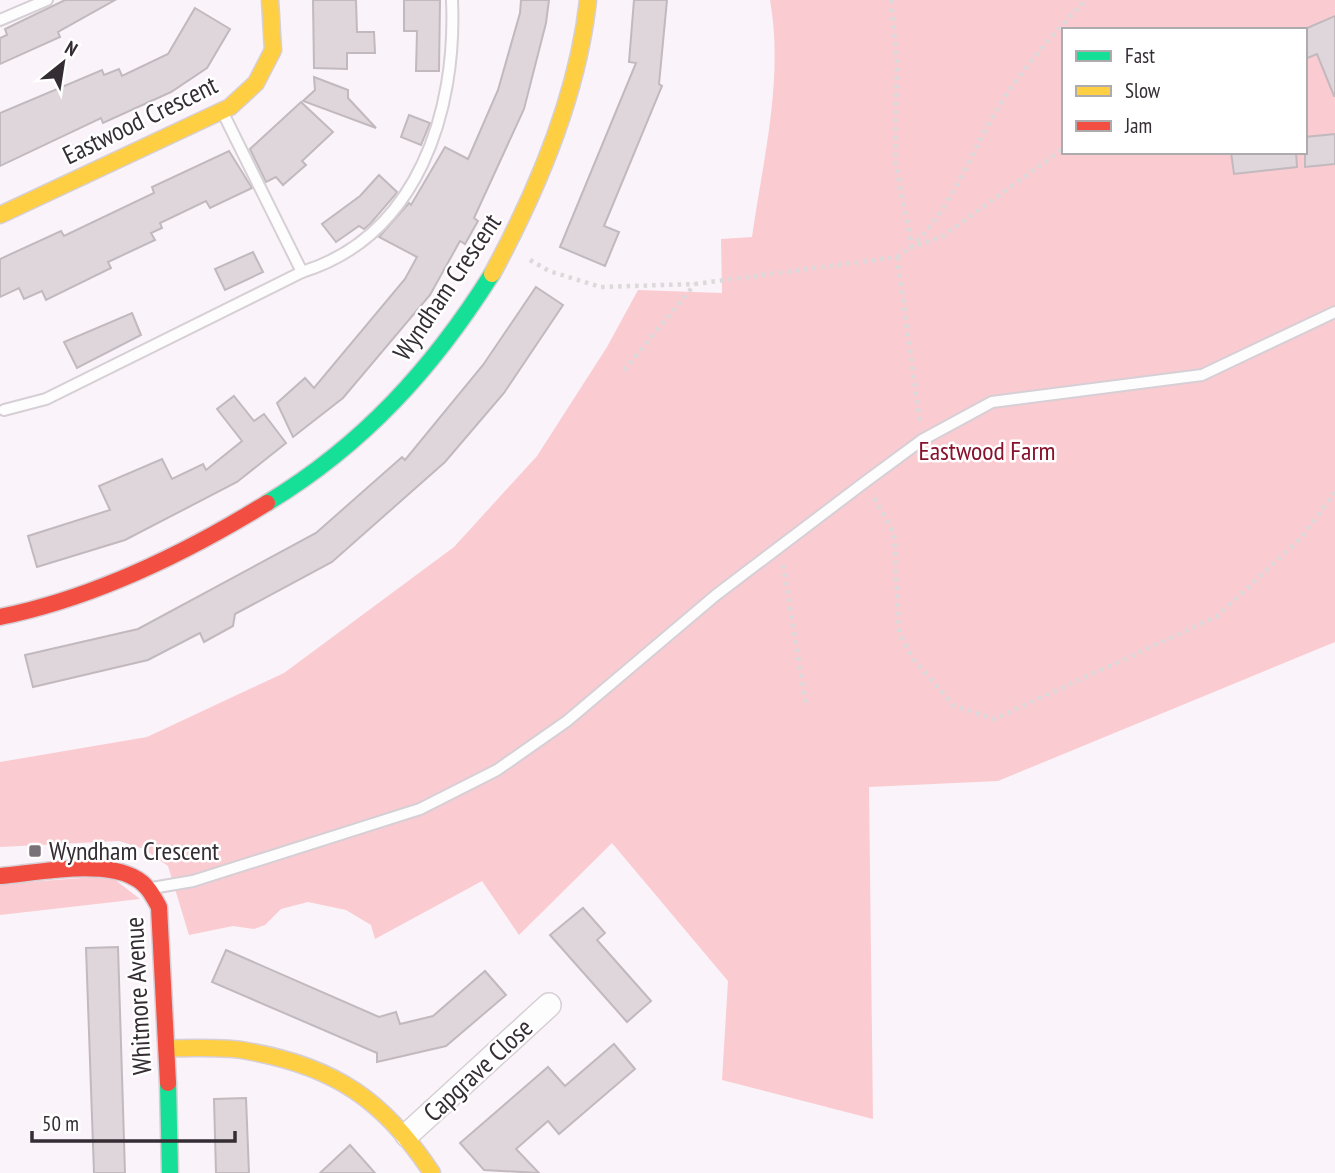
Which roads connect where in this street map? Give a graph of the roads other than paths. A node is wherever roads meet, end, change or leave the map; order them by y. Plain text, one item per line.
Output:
1 (47, 0) edge
2 (270, 0) edge
3 (452, 0) edge
4 (588, 0) edge
5 (0, 20) edge
6 (222, 111) junction
7 (0, 215) edge
8 (302, 272) junction
9 (1335, 312) edge
10 (4, 410) dead end
11 (0, 617) edge
12 (0, 876) edge
13 (149, 889) junction
14 (549, 1005) dead end
15 (167, 1048) junction
16 (407, 1135) junction
17 (170, 1173) edge
18 (432, 1173) edge

1 - 5 lane
2 - 6 street, Eastwood Crescent
3 - 8 lane
4 - 11 street, Wyndham Crescent
6 - 7 street, Eastwood Crescent
6 - 8 lane
8 - 10 lane
9 - 13 lane
12 - 13 street, Whitmore Avenue
13 - 15 street, Whitmore Avenue
14 - 16 street, Capgrave Close
15 - 16 street
15 - 17 street, Whitmore Avenue
16 - 18 street

